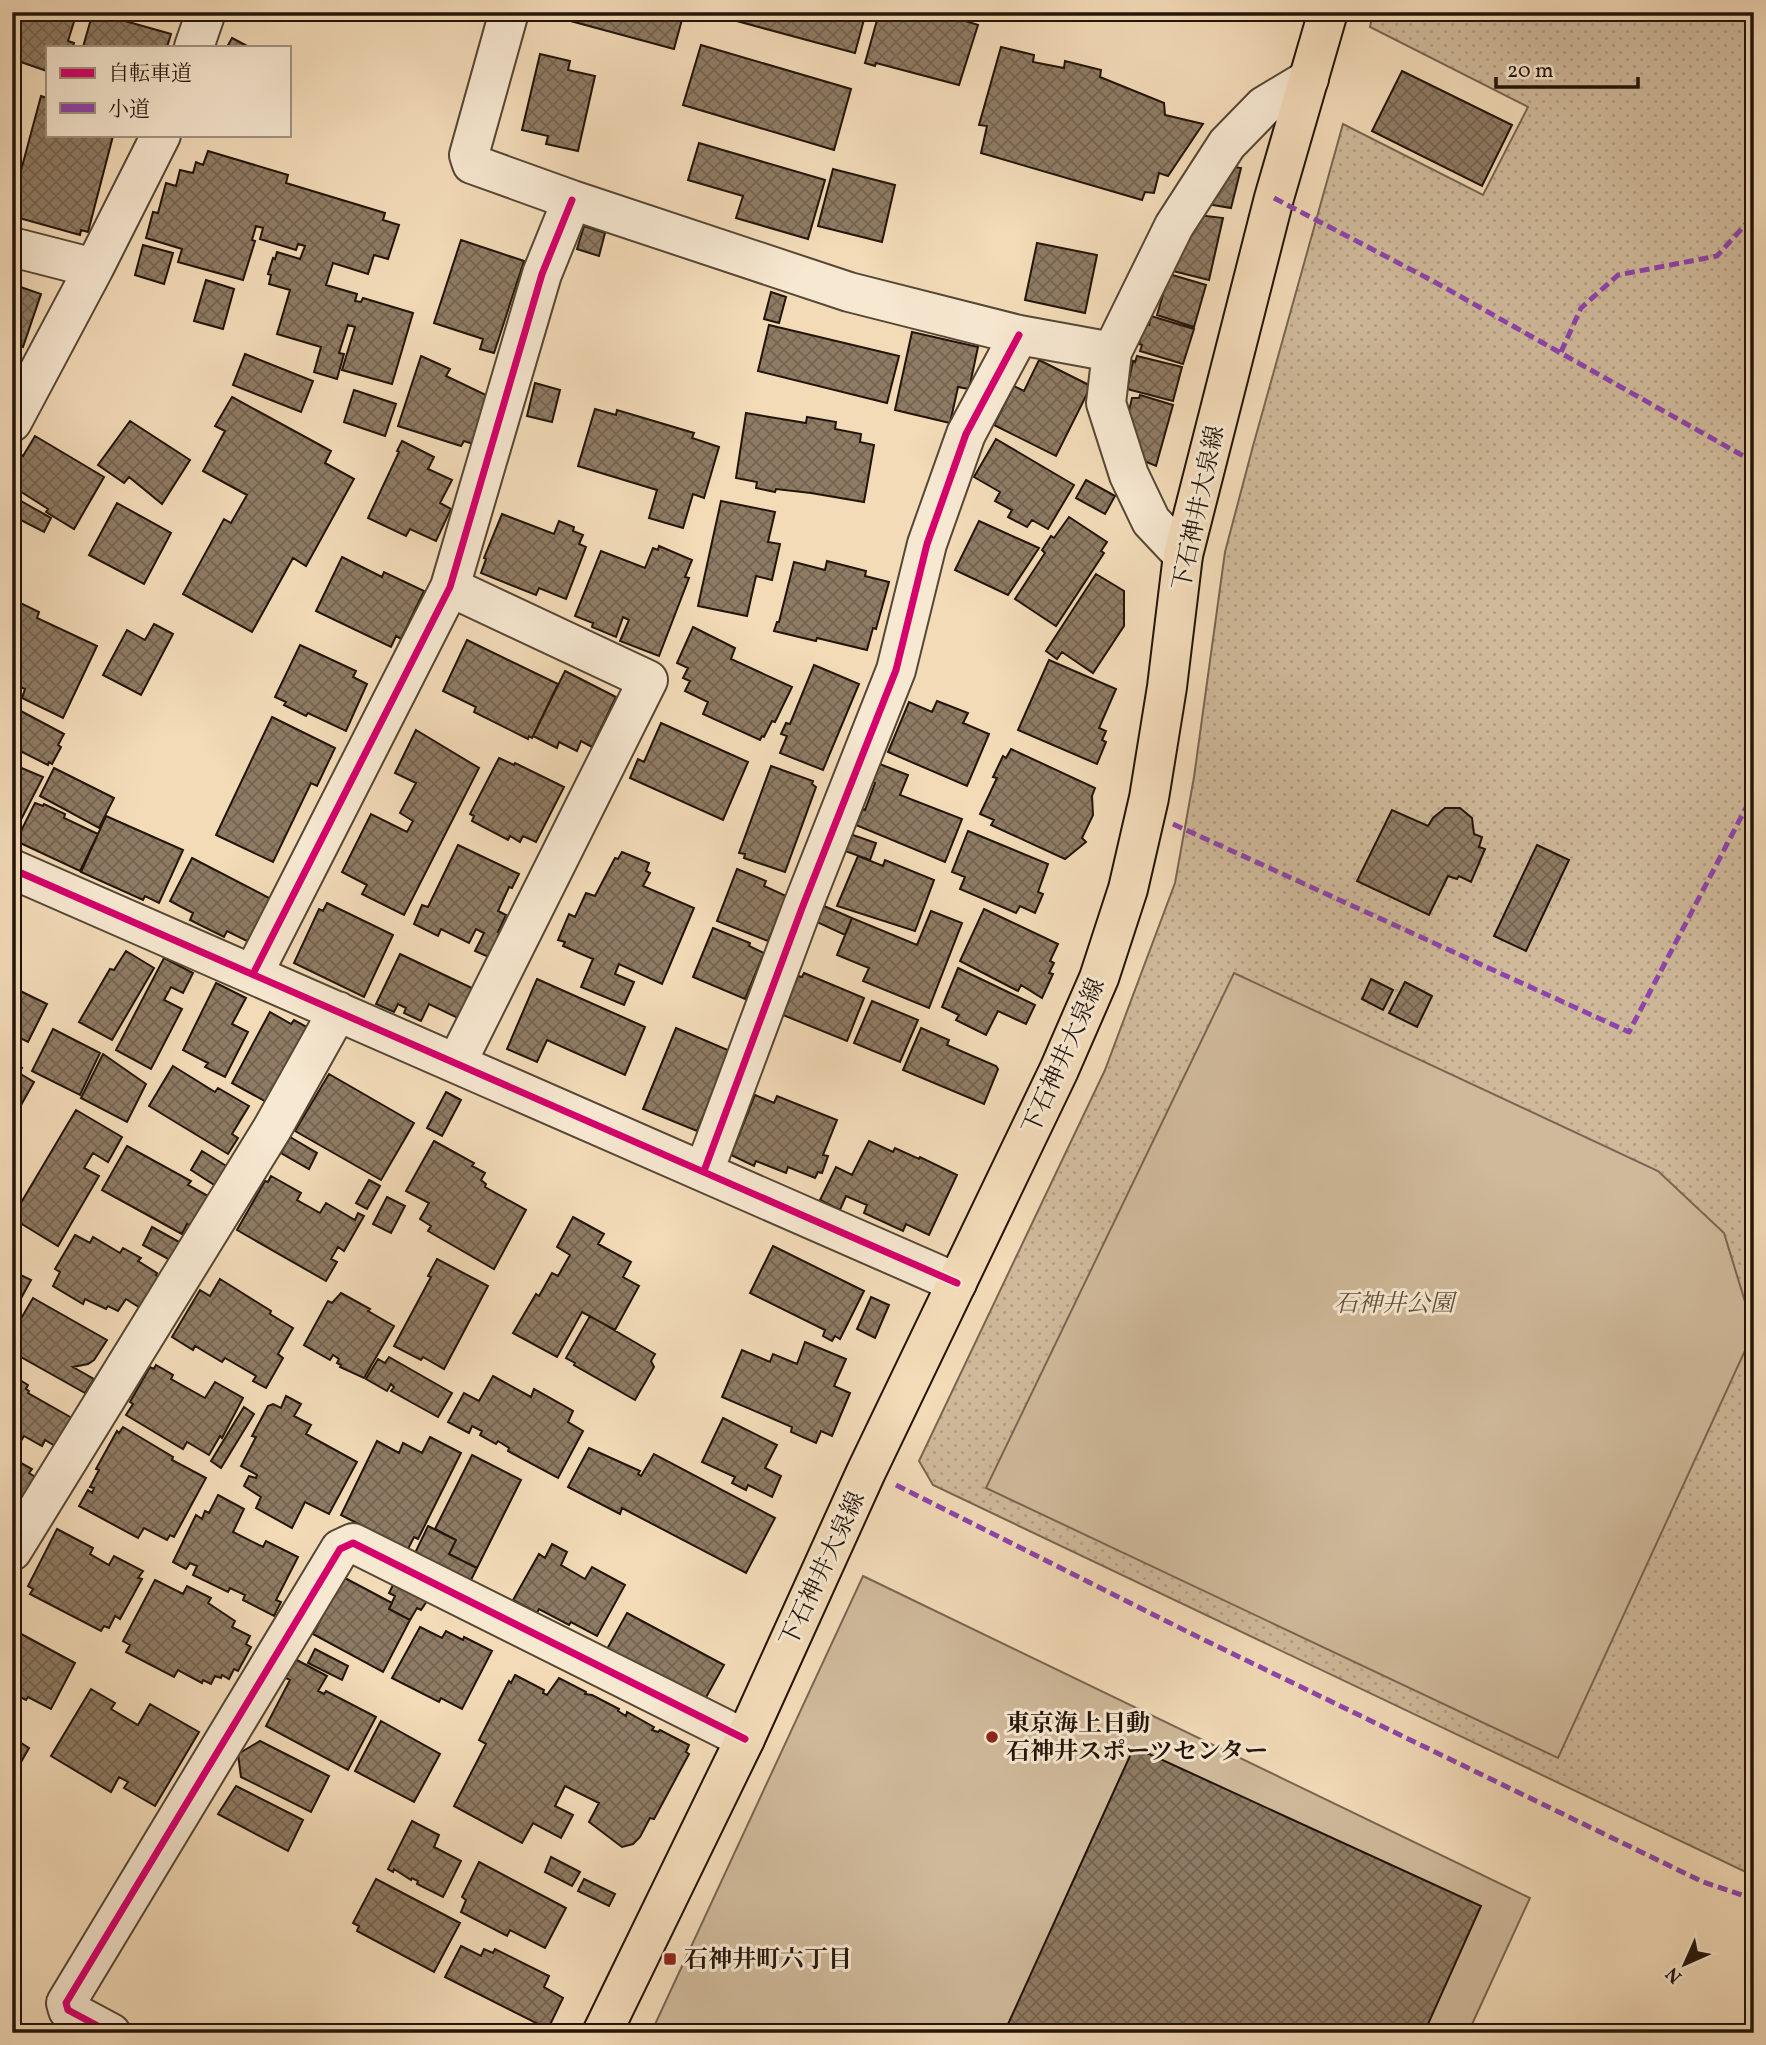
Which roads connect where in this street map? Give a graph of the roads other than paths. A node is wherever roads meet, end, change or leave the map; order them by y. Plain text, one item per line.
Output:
1 (206, 12) edge
2 (509, 12) edge
3 (1328, 12) edge
4 (194, 46) edge
5 (1309, 79) junction
6 (160, 136) edge
7 (572, 201) junction
8 (12, 247) edge
9 (94, 268) junction
10 (1019, 335) junction
11 (1112, 352) junction
12 (12, 422) edge
13 (1183, 555) junction
14 (450, 587) junction
15 (12, 869) edge
16 (253, 974) junction
17 (338, 1011) junction
18 (457, 1062) junction
19 (704, 1171) junction
20 (957, 1283) junction
21 (12, 1551) edge
22 (745, 1739) junction
23 (111, 2033) edge
24 (602, 2033) edge

1 - 4 street
2 - 7 street
3 - 5 main road, 下石神井大泉線
5 - 11 street
5 - 13 main road, 下石神井大泉線
6 - 9 street
7 - 10 street
7 - 14 street
8 - 9 street
9 - 12 street
10 - 11 street
10 - 19 street
11 - 13 street
13 - 20 main road, 下石神井大泉線
14 - 16 street
14 - 18 street
15 - 16 street
16 - 17 street
17 - 18 street
17 - 21 street
18 - 19 street
19 - 20 street
20 - 22 main road, 下石神井大泉線
22 - 23 street
22 - 24 main road, 下石神井大泉線

